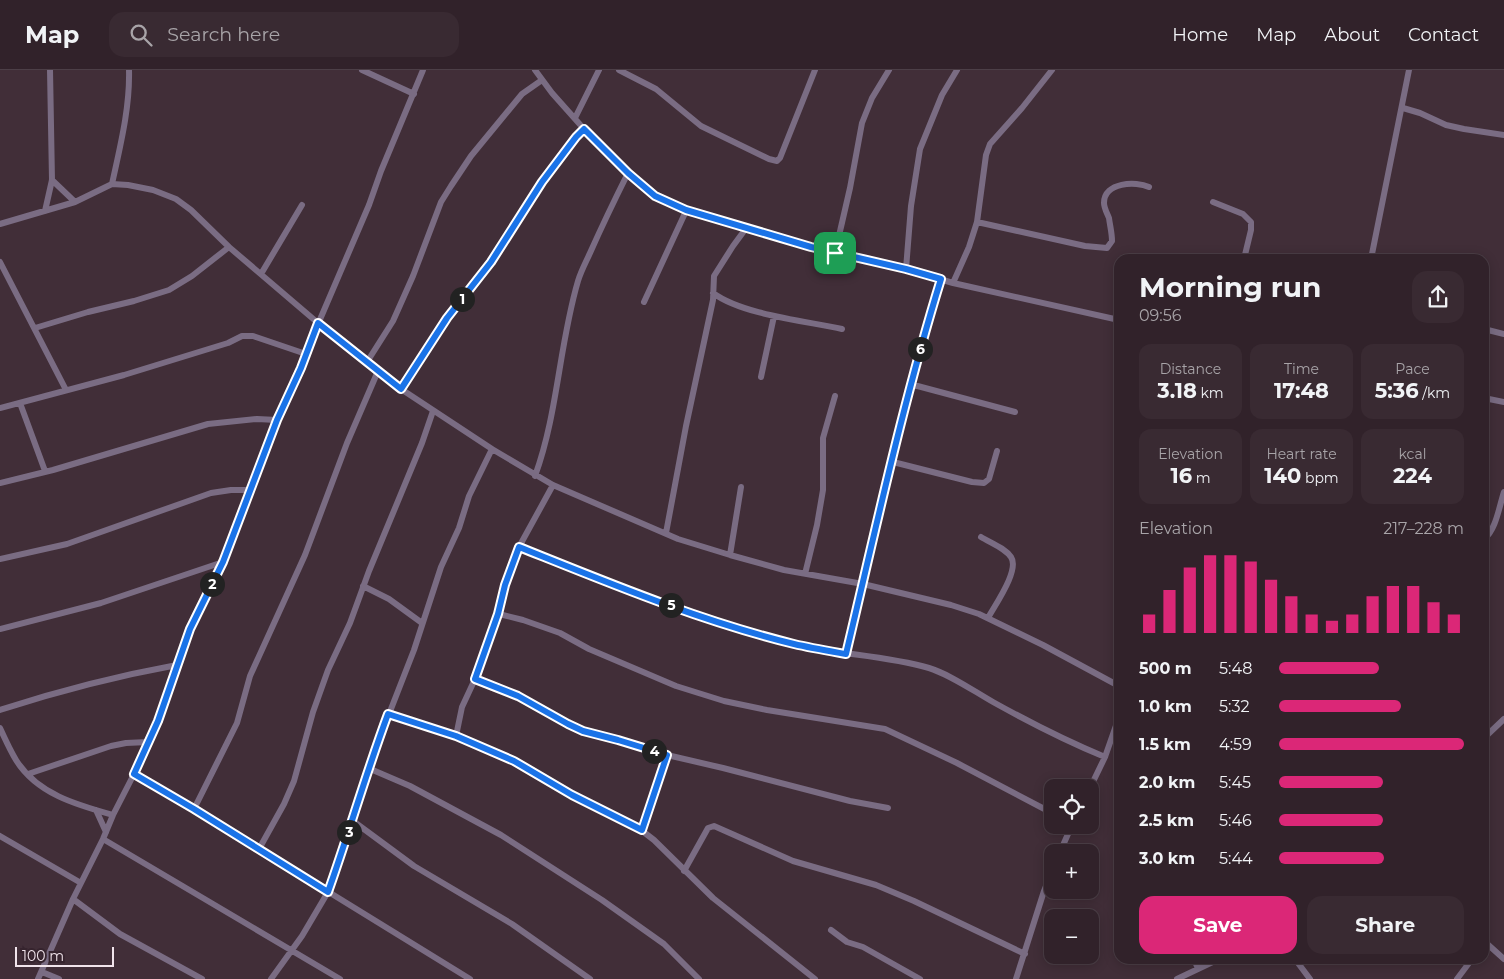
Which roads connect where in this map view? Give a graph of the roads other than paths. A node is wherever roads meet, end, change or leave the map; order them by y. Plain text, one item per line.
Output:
1 (50, 70) edge
2 (129, 70) edge
3 (362, 70) edge
4 (424, 70) edge
5 (535, 70) edge
6 (599, 70) edge
7 (619, 70) edge
8 (815, 70) edge
9 (889, 70) edge
10 (957, 70) edge
11 (1052, 70) edge
12 (1409, 70) edge
13 (542, 80) junction
14 (414, 94) junction
15 (1403, 108) junction
16 (574, 118) junction
17 (584, 129) junction
18 (1504, 135) edge
19 (628, 173) junction
20 (52, 180) junction
21 (112, 184) junction
22 (1150, 187) dead end
23 (75, 202) junction
24 (1213, 202) dead end
25 (302, 204) dead end
26 (45, 210) junction
27 (686, 210) junction
28 (977, 222) junction
29 (0, 224) edge
30 (747, 227) junction
31 (229, 246) junction
32 (835, 253) junction
33 (1245, 254) edge
34 (1373, 254) edge
35 (0, 262) edge
36 (906, 269) junction
37 (261, 274) junction
38 (941, 279) junction
39 (953, 283) junction
40 (713, 293) junction
41 (644, 302) dead end
42 (774, 316) junction
43 (1114, 319) edge
44 (318, 323) junction
45 (35, 328) junction
46 (842, 329) dead end
47 (1489, 330) edge
48 (1504, 334) edge
49 (306, 354) junction
50 (367, 362) junction
51 (378, 371) junction
52 (761, 377) dead end
53 (910, 384) junction
54 (401, 389) junction
55 (66, 390) junction
56 (835, 396) dead end
57 (1489, 399) edge
58 (1504, 402) edge
59 (20, 403) junction
60 (0, 408) edge
61 (433, 411) junction
62 (1015, 412) dead end
63 (277, 420) junction
64 (492, 449) junction
65 (997, 451) dead end
66 (892, 462) junction
67 (45, 472) junction
68 (535, 476) junction
69 (0, 483) edge
70 (553, 485) junction
71 (741, 488) dead end
72 (251, 490) junction
73 (1504, 492) edge
74 (666, 533) junction
75 (1489, 534) edge
76 (982, 537) dead end
77 (519, 547) junction
78 (730, 555) junction
79 (0, 559) edge
80 (223, 562) junction
81 (805, 574) junction
82 (863, 584) junction
83 (363, 586) junction
84 (498, 614) junction
85 (988, 618) junction
86 (422, 623) junction
87 (0, 629) edge
88 (846, 654) junction
89 (177, 665) junction
90 (475, 679) junction
91 (1114, 683) edge
92 (0, 710) edge
93 (388, 714) junction
94 (1504, 720) edge
95 (0, 728) edge
96 (1114, 731) edge
97 (1489, 734) edge
98 (456, 736) junction
99 (148, 742) junction
100 (667, 755) junction
101 (1105, 757) junction
102 (368, 768) junction
103 (28, 774) junction
104 (134, 774) junction
105 (1094, 779) edge
106 (888, 808) dead end
107 (194, 809) junction
108 (1044, 809) edge
109 (96, 810) junction
110 (113, 815) junction
111 (353, 821) junction
112 (642, 830) junction
113 (106, 832) junction
114 (0, 838) edge
115 (103, 840) junction
116 (259, 849) junction
117 (684, 871) junction
118 (81, 883) junction
119 (1044, 891) edge
120 (328, 892) junction
121 (73, 899) junction
122 (831, 930) dead end
123 (1489, 946) edge
124 (292, 950) junction
125 (1025, 954) junction
126 (1504, 959) edge
127 (1196, 964) edge
128 (1208, 964) edge
129 (1299, 964) edge
130 (1468, 964) edge
131 (1198, 969) junction
132 (42, 972) junction
133 (38, 979) edge
134 (59, 979) edge
135 (202, 979) edge
136 (271, 979) edge
137 (340, 979) edge
138 (470, 979) edge
139 (590, 979) edge
140 (699, 979) edge
141 (815, 979) edge
142 (920, 979) edge
143 (1016, 979) edge
144 (1177, 979) edge
145 (1310, 979) edge
146 (1458, 979) edge

1 - 20 street
2 - 21 street
3 - 14 street
4 - 14 street
5 - 13 street
6 - 16 street
7 - 8 street
9 - 32 street
10 - 36 street
11 - 28 street
12 - 15 street
13 - 16 street
13 - 50 street
14 - 44 street
15 - 18 street
15 - 34 street
16 - 17 street
17 - 19 street
17 - 54 street
19 - 27 street
19 - 68 street
20 - 23 street
20 - 26 street
21 - 23 street
21 - 31 street
22 - 28 street
23 - 26 street
24 - 33 street
25 - 37 street
26 - 29 street
27 - 30 street
27 - 41 street
28 - 39 street
30 - 32 street
30 - 40 street
31 - 37 street
31 - 45 street
32 - 36 street
35 - 45 street
36 - 38 street
37 - 44 street
38 - 39 street
38 - 53 street
39 - 43 street
40 - 42 street
40 - 74 street
42 - 46 street
42 - 52 street
44 - 49 street
44 - 50 street
45 - 55 street
47 - 48 street
49 - 55 street
49 - 63 street
50 - 51 street
51 - 54 street
51 - 107 street
53 - 62 street
53 - 66 street
54 - 61 street
55 - 59 street
56 - 81 street
57 - 58 street
59 - 60 street
59 - 67 street
61 - 64 street
61 - 83 street
63 - 67 street
63 - 72 street
64 - 68 street
64 - 86 street
65 - 66 street
66 - 82 street
67 - 69 street
68 - 70 street
70 - 74 street
70 - 77 street
71 - 78 street
72 - 79 street
72 - 80 street
73 - 75 street
74 - 78 street
76 - 85 street
77 - 84 street
77 - 88 street
78 - 81 street
80 - 87 street
80 - 89 street
81 - 82 street
82 - 85 street
82 - 88 street
83 - 86 street
83 - 116 street
84 - 90 street
84 - 108 street
85 - 91 street
86 - 93 street
88 - 101 street
89 - 92 street
89 - 99 street
90 - 98 street
90 - 100 street
93 - 98 street
93 - 102 street
94 - 97 street
95 - 103 street
96 - 101 street
98 - 112 street
99 - 103 street
99 - 104 street
100 - 106 street
100 - 112 street
101 - 105 street
102 - 111 street
102 - 140 street
103 - 109 street
104 - 107 street
104 - 110 street
107 - 116 street
109 - 110 street
109 - 113 street
110 - 113 street
111 - 120 street
111 - 139 street
112 - 117 street
113 - 115 street
114 - 118 street
115 - 118 street
115 - 124 street
116 - 120 street
117 - 125 street
117 - 141 street
118 - 121 street
119 - 125 street
120 - 124 street
120 - 138 street
121 - 132 street
121 - 135 street
122 - 142 street
123 - 126 street
124 - 136 street
124 - 137 street
125 - 143 street
127 - 131 street
128 - 131 street
129 - 145 street
130 - 146 street
131 - 144 street
132 - 133 street
132 - 134 street

